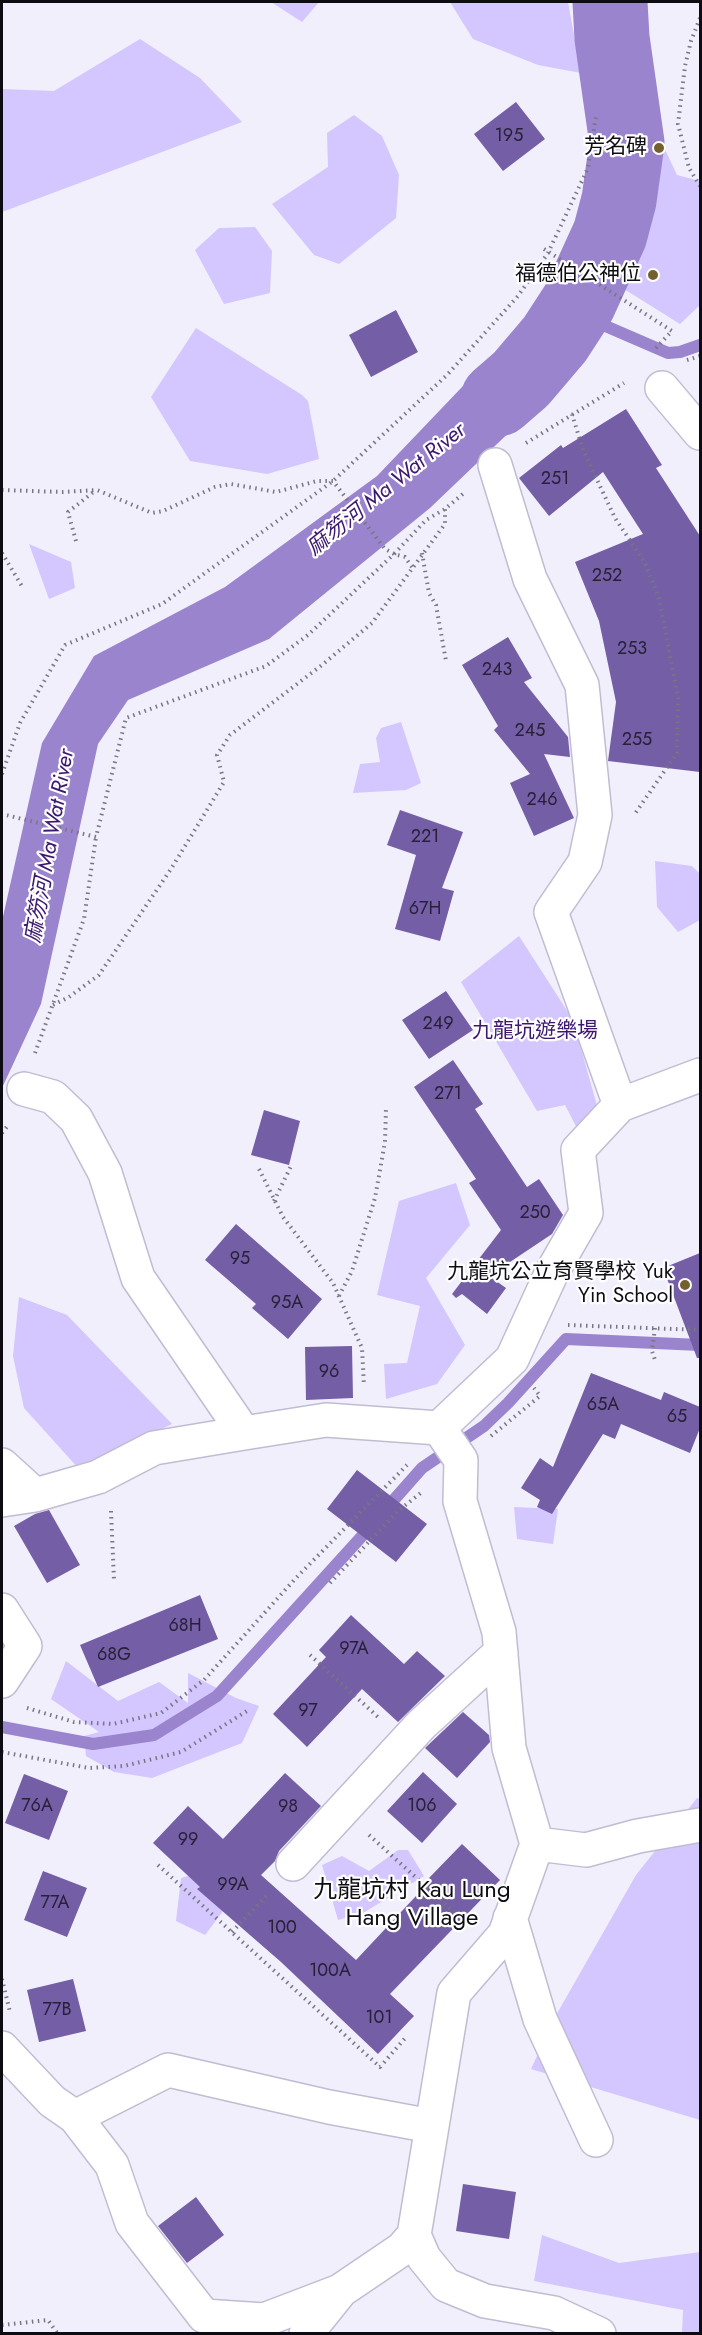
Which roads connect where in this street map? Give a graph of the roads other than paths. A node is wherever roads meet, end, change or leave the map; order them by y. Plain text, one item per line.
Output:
1 (662, 388) dead end
2 (700, 433) edge
3 (495, 465) dead end
4 (700, 1075) edge
5 (24, 1089) road end
6 (620, 1105) junction
7 (439, 1428) junction
8 (244, 1433) junction
9 (2, 1465) edge
10 (34, 1495) junction
11 (2, 1500) edge
12 (2, 1610) edge
13 (501, 1652) junction
14 (2, 1681) edge
15 (700, 1825) edge
16 (537, 1844) junction
17 (293, 1864) road end
18 (510, 1918) junction
19 (2, 2048) edge
20 (75, 2117) junction
21 (431, 2126) junction
22 (596, 2140) dead end
23 (414, 2235) junction
24 (340, 2291) junction
25 (306, 2334) edge
26 (599, 2334) edge

1 - 2 street
3 - 6 street
4 - 6 street
5 - 8 street
6 - 7 street
7 - 8 street
7 - 13 street
8 - 10 street
9 - 10 street
10 - 11 street
12 - 14 street
13 - 16 street
13 - 17 street
15 - 16 street
16 - 18 street
18 - 21 street
18 - 22 street
19 - 20 street
20 - 21 street
20 - 24 street
21 - 23 street
23 - 24 street
23 - 26 street
24 - 25 street

